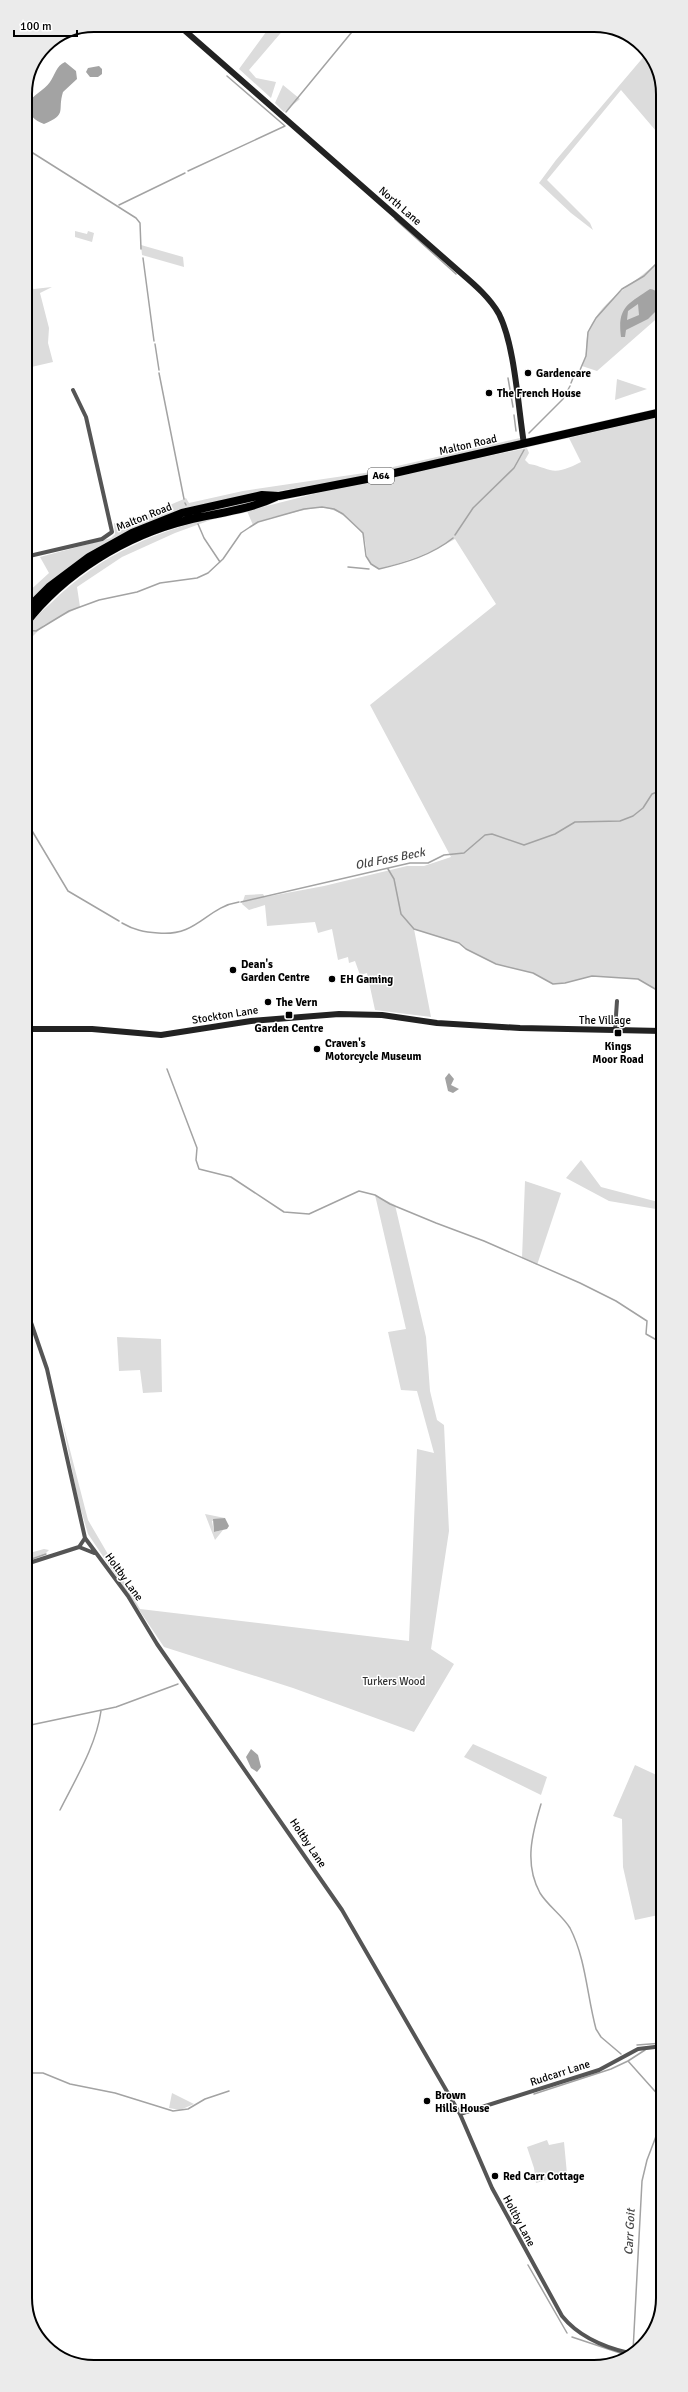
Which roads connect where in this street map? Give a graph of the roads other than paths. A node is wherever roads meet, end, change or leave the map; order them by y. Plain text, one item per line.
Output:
1 (186, 32) edge
2 (73, 390) dead end
3 (656, 413) edge
4 (524, 444) junction
5 (113, 546) junction
6 (32, 555) edge
7 (32, 604) edge
8 (32, 617) edge
9 (617, 1001) dead end
10 (32, 1029) edge
11 (548, 1029) joint
12 (615, 1030) junction
13 (656, 1031) edge
14 (32, 1325) edge
15 (85, 1538) junction
16 (79, 1547) junction
17 (95, 1553) junction
18 (32, 1562) edge
19 (656, 2047) edge
20 (460, 2114) junction
21 (625, 2352) edge

1 - 4 street, North Lane
2 - 6 street, Malton Road
3 - 4 highway, Malton Road / A64
4 - 5 highway, Malton Road / A64
5 - 7 highway, A64
5 - 8 highway, A64
9 - 12 street
10 - 11 street, Stockton Lane
11 - 12 street, The Village
12 - 13 street, The Village
14 - 15 street, Holtby Lane
15 - 16 street
15 - 17 street, Holtby Lane
16 - 17 street
16 - 18 street
17 - 20 street, Holtby Lane
19 - 20 street, Rudcarr Lane
20 - 21 street, Holtby Lane

